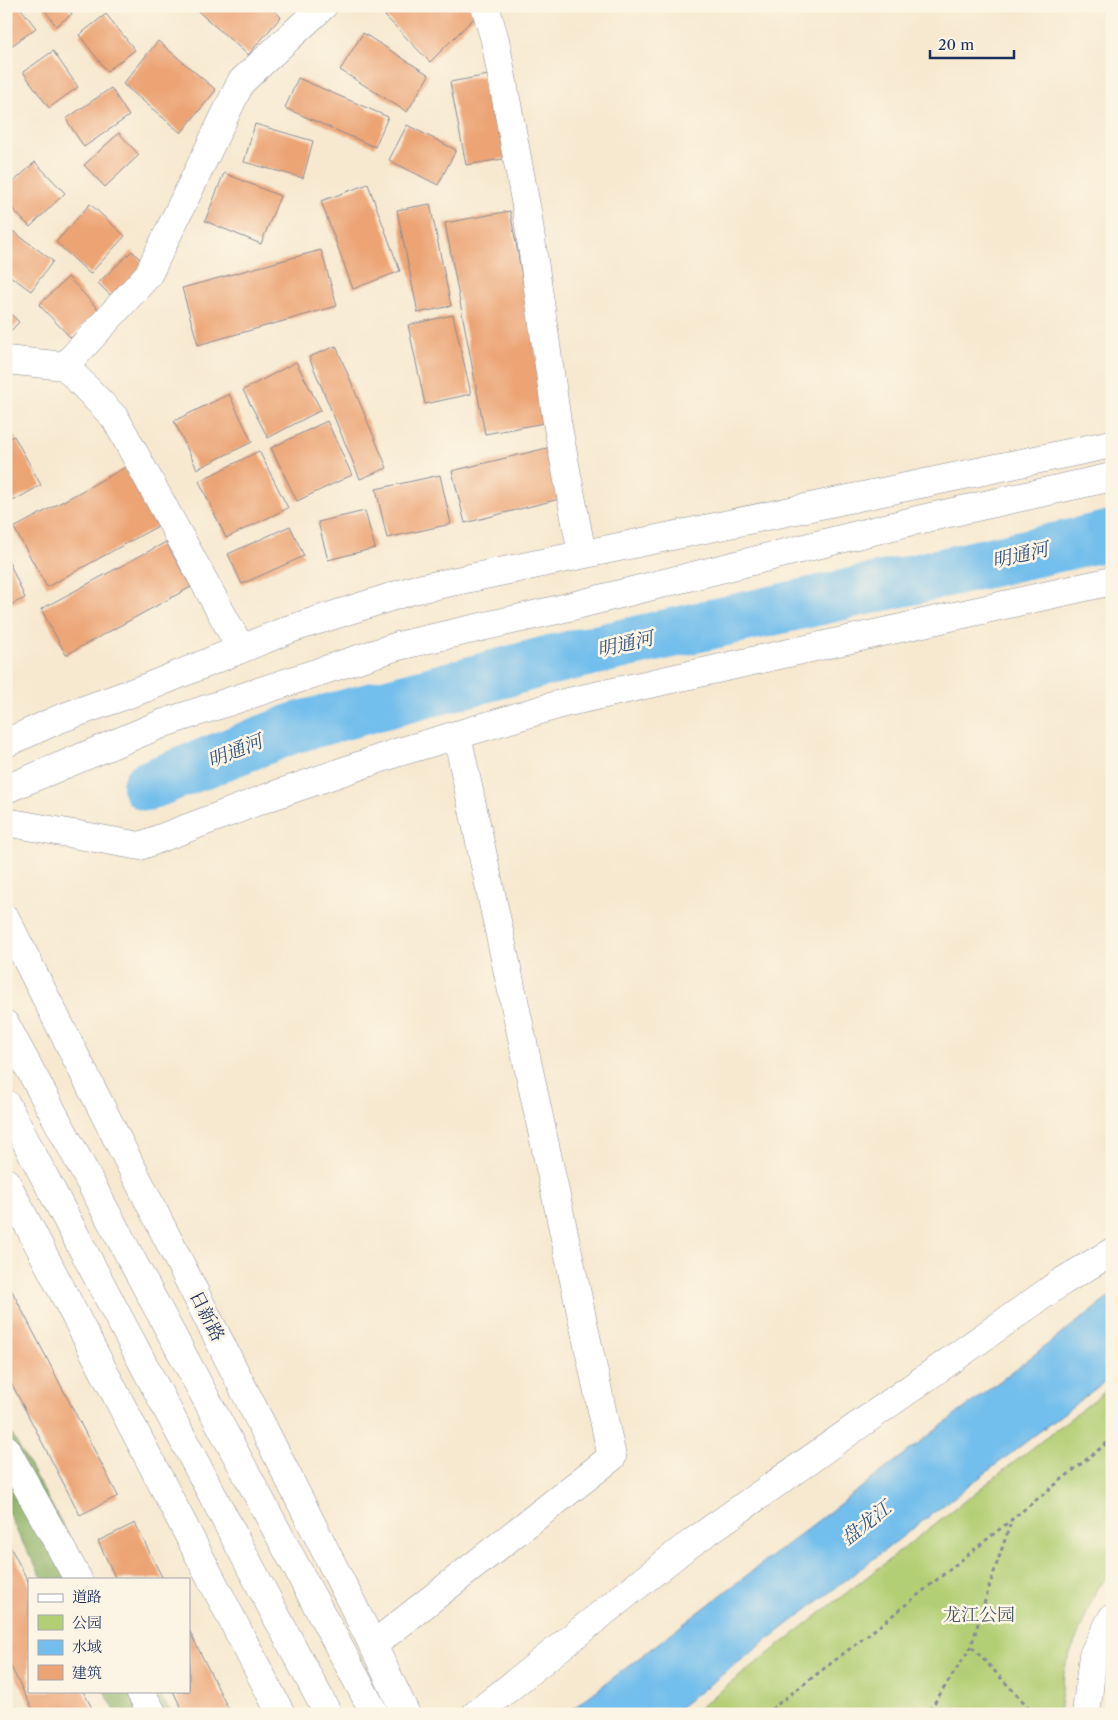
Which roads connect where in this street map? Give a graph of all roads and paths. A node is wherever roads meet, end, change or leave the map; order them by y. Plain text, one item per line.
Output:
1 (323, 6) edge
2 (485, 6) edge
3 (6, 360) edge
4 (65, 366) junction
5 (1112, 444) edge
6 (1112, 477) edge
7 (582, 554) junction
8 (1112, 581) edge
9 (241, 649) junction
10 (457, 735) junction
11 (6, 743) edge
12 (6, 789) edge
13 (6, 822) edge
14 (6, 919) edge
15 (6, 1025) edge
16 (6, 1104) edge
17 (6, 1182) edge
18 (1112, 1252) edge
19 (1112, 1439) edge
20 (6, 1449) edge
21 (13, 1476) edge
22 (1012, 1519) junction
23 (77, 1578) edge
24 (1112, 1618) edge
25 (373, 1645) junction
26 (971, 1647) junction
27 (141, 1692) edge
28 (1030, 1709) junction
29 (153, 1714) edge
30 (281, 1714) edge
31 (328, 1714) edge
32 (375, 1714) edge
33 (406, 1714) edge
34 (476, 1714) edge
35 (765, 1714) edge
36 (923, 1714) edge
37 (1028, 1714) edge
38 (1049, 1714) edge
39 (1086, 1714) edge

1 - 4 main road
2 - 7 main road
3 - 4 main road
4 - 9 main road
5 - 7 main road
6 - 12 main road
7 - 9 main road
8 - 10 main road
9 - 11 main road
10 - 13 main road
10 - 25 main road
14 - 25 main road, 日新路
15 - 32 main road
16 - 31 main road
17 - 30 main road
18 - 34 main road
19 - 22 path
20 - 21 main road
21 - 23 main road
22 - 26 path
22 - 35 path
24 - 39 main road
25 - 33 main road, 日新路
26 - 28 path
26 - 36 path
27 - 29 main road
28 - 37 path
28 - 38 path

